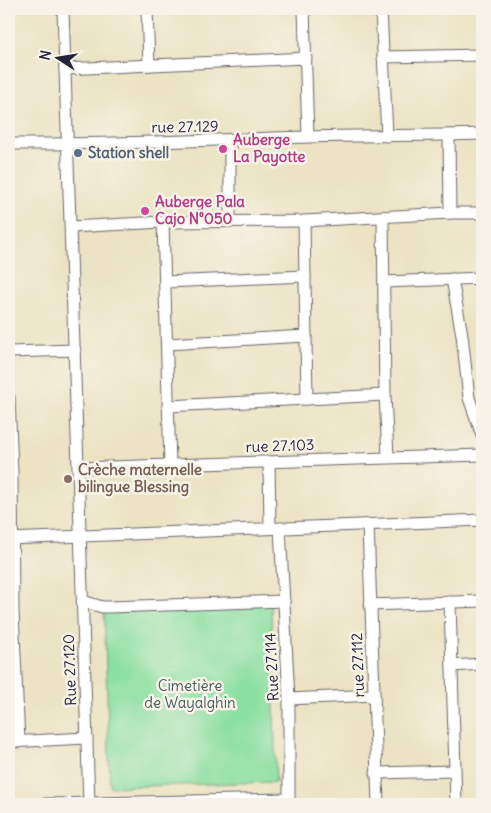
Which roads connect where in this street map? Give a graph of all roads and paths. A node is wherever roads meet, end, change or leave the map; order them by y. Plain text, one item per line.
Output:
1 (63, 9) edge
2 (147, 9) edge
3 (304, 9) edge
4 (381, 9) edge
5 (482, 55) edge
6 (383, 57) junction
7 (306, 58) junction
8 (149, 65) junction
9 (65, 69) junction
10 (482, 134) edge
11 (448, 135) junction
12 (387, 136) junction
13 (308, 137) junction
14 (230, 141) junction
15 (9, 144) edge
16 (68, 145) junction
17 (450, 213) junction
18 (482, 213) edge
19 (383, 217) junction
20 (230, 221) junction
21 (304, 221) junction
22 (163, 222) junction
23 (70, 227) junction
24 (305, 276) junction
25 (482, 278) edge
26 (452, 279) junction
27 (166, 282) junction
28 (384, 282) junction
29 (306, 336) junction
30 (166, 344) junction
31 (75, 350) junction
32 (9, 352) edge
33 (385, 395) junction
34 (9, 398) edge
35 (307, 399) junction
36 (168, 406) junction
37 (9, 414) edge
38 (482, 434) edge
39 (482, 455) edge
40 (388, 457) junction
41 (269, 462) junction
42 (170, 466) junction
43 (79, 468) junction
44 (10, 471) edge
45 (482, 520) edge
46 (368, 525) junction
47 (275, 528) junction
48 (81, 535) junction
49 (10, 539) edge
50 (83, 601) junction
51 (284, 601) junction
52 (482, 601) edge
53 (450, 602) junction
54 (370, 605) junction
55 (11, 611) edge
56 (482, 664) edge
57 (452, 666) junction
58 (12, 676) edge
59 (374, 695) junction
60 (289, 699) junction
61 (87, 738) junction
62 (14, 742) edge
63 (455, 771) junction
64 (376, 773) junction
65 (227, 802) edge
66 (289, 802) edge
67 (89, 803) edge
68 (164, 803) edge
69 (46, 804) edge
70 (378, 804) edge
71 (456, 804) edge

1 - 9 street, Rue 27.120
2 - 8 street
3 - 7 street
4 - 6 street
5 - 6 street
6 - 12 street
7 - 8 street
7 - 13 street
8 - 9 street
9 - 16 street, Rue 27.120
10 - 11 street, rue 27.129
11 - 12 street, rue 27.129
11 - 17 street
12 - 13 street, rue 27.129
13 - 14 street, rue 27.129
14 - 16 street, rue 27.129
14 - 20 street
15 - 16 street, rue 27.129
16 - 23 street, Rue 27.120
17 - 18 street
17 - 19 street
19 - 21 street
19 - 28 street
20 - 21 street
20 - 22 street
21 - 24 street
22 - 23 street
22 - 27 street
23 - 31 street, Rue 27.120
24 - 27 street
24 - 29 street
25 - 26 street
26 - 28 street
26 - 38 street
27 - 30 street
28 - 33 street
29 - 30 street
29 - 35 street
30 - 36 street
31 - 32 street
31 - 43 street, Rue 27.120
33 - 35 street
33 - 40 street
34 - 37 street
35 - 36 street
36 - 42 street
37 - 44 street
39 - 40 street, rue 27.103
40 - 41 street, rue 27.103
41 - 42 street, rue 27.103
41 - 47 street, Rue 27.114
42 - 43 street, rue 27.103
43 - 48 street, Rue 27.120
44 - 49 street
45 - 46 street
46 - 47 street
46 - 54 street, rue 27.112
47 - 48 street
47 - 51 street, Rue 27.114
48 - 49 street
48 - 50 street, Rue 27.120
49 - 55 street
50 - 51 street
50 - 61 street, Rue 27.120
51 - 60 street, Rue 27.114
52 - 53 street
53 - 54 street
53 - 57 street
54 - 59 street, rue 27.112
55 - 58 street
56 - 57 street
57 - 63 street
58 - 62 street
59 - 60 street
59 - 64 street, rue 27.112
60 - 66 street, Rue 27.114
61 - 62 street
61 - 67 street, Rue 27.120
63 - 64 street
63 - 71 street
64 - 70 street, rue 27.112
65 - 66 street
65 - 68 street
67 - 68 street
67 - 69 street

